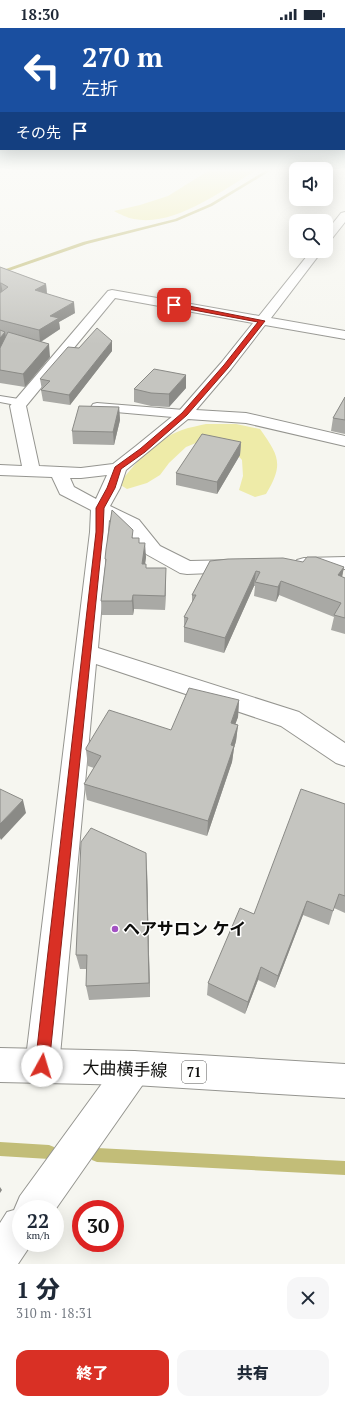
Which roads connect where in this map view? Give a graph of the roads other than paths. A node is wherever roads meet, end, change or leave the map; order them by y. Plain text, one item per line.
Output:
1 (312, 258) edge
2 (262, 321) junction
3 (345, 335) edge
4 (48, 350) edge
5 (62, 354) junction
6 (0, 399) edge
7 (21, 402) junction
8 (95, 407) edge
9 (184, 414) junction
10 (345, 441) edge
11 (118, 468) junction
12 (0, 470) edge
13 (32, 471) junction
14 (59, 472) junction
15 (100, 508) junction
16 (345, 563) edge
17 (290, 565) edge
18 (250, 566) edge
19 (87, 653) junction
20 (345, 756) edge
21 (0, 1065) edge
22 (42, 1066) junction
23 (134, 1068) junction
24 (345, 1081) edge
25 (40, 1200) edge
26 (12, 1239) edge
27 (0, 1256) edge

1 - 2 street
2 - 3 street
2 - 5 street
2 - 9 street
4 - 5 street
5 - 7 street
6 - 7 lane
7 - 13 street
8 - 9 lane
9 - 10 street
9 - 11 street
11 - 14 street
11 - 15 street
12 - 13 street
13 - 14 street
14 - 15 street
15 - 18 street
15 - 19 street
16 - 17 street
19 - 20 street
19 - 22 street
21 - 22 street, 大曲横手線 / 71
22 - 23 street, 大曲横手線 / 71
23 - 24 street, 大曲横手線 / 71
23 - 25 street
26 - 27 street

